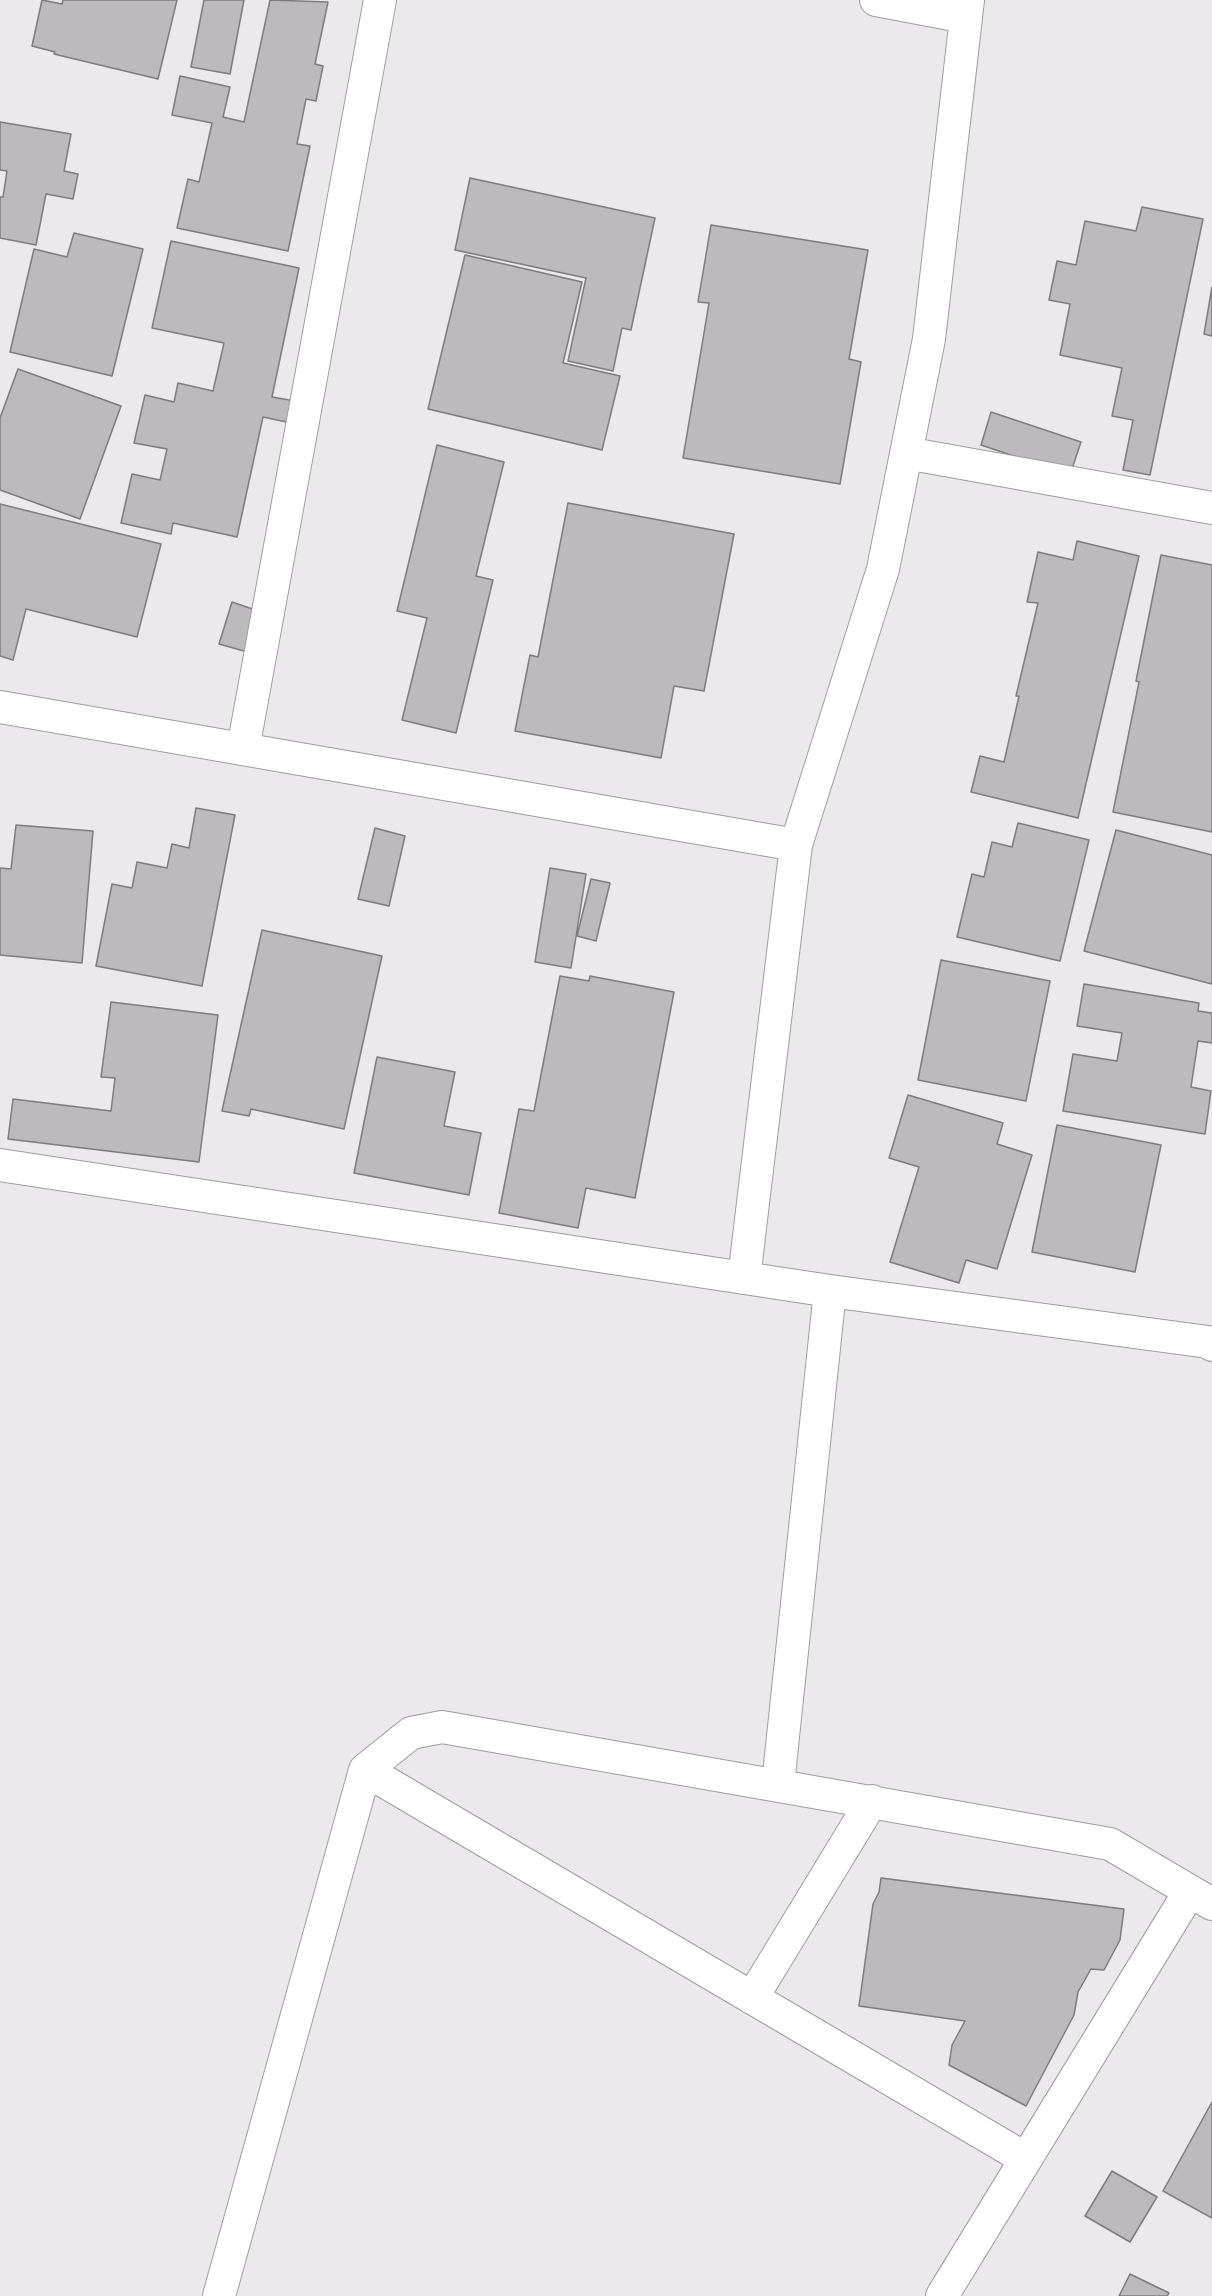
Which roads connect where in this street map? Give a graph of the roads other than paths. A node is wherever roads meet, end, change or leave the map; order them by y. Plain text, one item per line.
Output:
1 (381, 0) edge
2 (876, 0) edge
3 (967, 9) edge
4 (906, 453) junction
5 (1212, 508) edge
6 (0, 707) edge
7 (243, 749) junction
8 (796, 845) junction
9 (0, 1164) edge
10 (744, 1278) junction
11 (830, 1291) junction
12 (1211, 1336) edge
13 (365, 1770) junction
14 (778, 1784) junction
15 (872, 1801) junction
16 (1201, 1898) edge
17 (752, 1998) junction
18 (1026, 2159) junction
19 (219, 2296) edge
20 (942, 2296) edge

1 - 7 street
2 - 3 street
3 - 4 street
4 - 5 street
4 - 8 street
6 - 7 street
7 - 8 street
8 - 10 street
9 - 10 street
10 - 11 street
11 - 12 street
11 - 14 street
13 - 14 street
13 - 17 street
13 - 19 street
14 - 15 street
15 - 16 street
15 - 17 street
16 - 18 street
17 - 18 street
18 - 20 street

